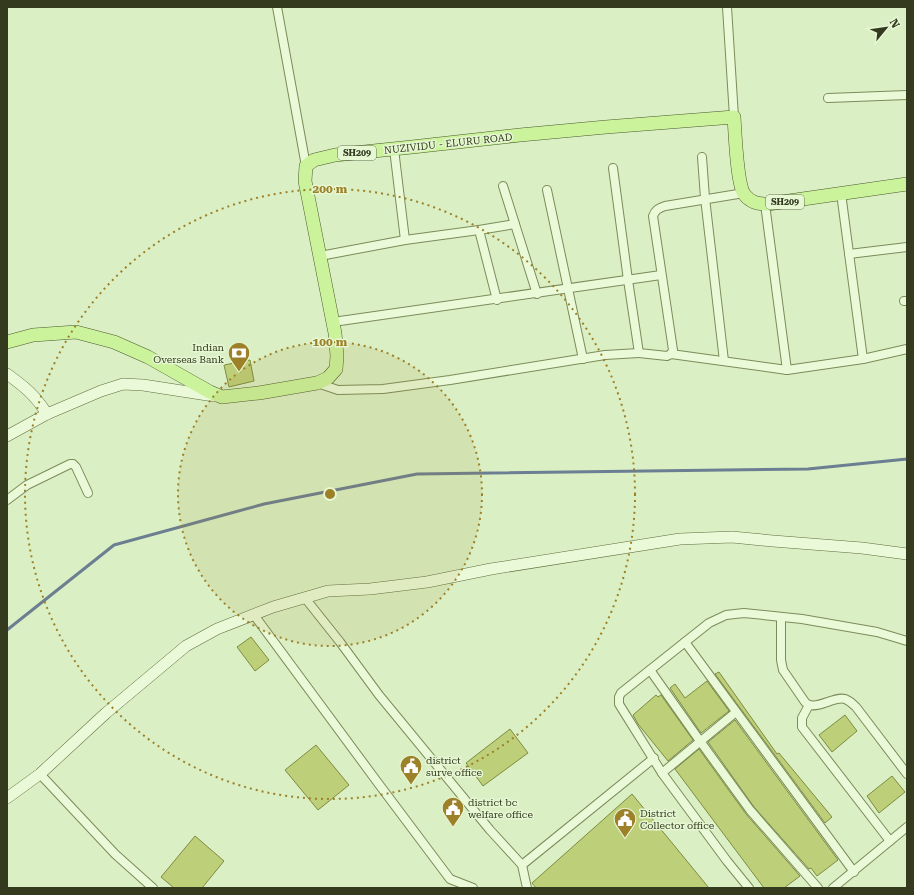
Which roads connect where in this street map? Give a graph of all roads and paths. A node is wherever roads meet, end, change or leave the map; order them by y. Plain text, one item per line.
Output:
1 (277, 7) edge
2 (727, 7) edge
3 (907, 95) edge
4 (828, 98) dead end
5 (734, 117) junction
6 (394, 149) junction
7 (702, 157) dead end
8 (306, 166) junction
9 (613, 168) dead end
10 (907, 184) edge
11 (503, 186) dead end
12 (547, 190) dead end
13 (744, 193) junction
14 (841, 193) junction
15 (705, 198) junction
16 (765, 204) junction
17 (515, 224) junction
18 (479, 230) junction
19 (405, 240) junction
20 (907, 247) edge
21 (849, 254) junction
22 (320, 256) junction
23 (661, 275) junction
24 (628, 280) junction
25 (568, 289) junction
26 (536, 294) junction
27 (497, 300) junction
28 (333, 322) junction
29 (7, 342) edge
30 (907, 349) edge
31 (639, 353) junction
32 (671, 354) junction
33 (583, 359) junction
34 (862, 359) junction
35 (724, 361) junction
36 (787, 370) junction
37 (7, 374) edge
38 (317, 382) junction
39 (222, 397) junction
40 (47, 414) junction
41 (7, 436) edge
42 (88, 493) dead end
43 (7, 500) edge
44 (907, 554) edge
45 (305, 598) junction
46 (254, 615) junction
47 (781, 617) junction
48 (907, 641) edge
49 (685, 642) junction
50 (650, 670) junction
51 (809, 705) junction
52 (736, 712) junction
53 (700, 741) junction
54 (654, 758) junction
55 (662, 773) junction
56 (40, 774) junction
57 (907, 774) edge
58 (7, 798) edge
59 (907, 828) edge
60 (890, 841) junction
61 (522, 865) junction
62 (854, 872) junction
63 (154, 888) edge
64 (473, 888) edge
65 (527, 888) edge
66 (749, 888) edge
67 (818, 888) edge
68 (833, 888) edge

1 - 8 street
2 - 5 street
3 - 4 street
5 - 6 main road, NUZIVIDU - ELURU ROAD / SH209
5 - 13 main road
6 - 8 main road, NUZIVIDU - ELURU ROAD / SH209
6 - 19 street
7 - 15 street
8 - 22 main road
9 - 24 street
10 - 14 main road, SH209
11 - 17 street
12 - 25 street
13 - 15 street
13 - 16 main road, SH209
14 - 16 main road, SH209
14 - 21 street
15 - 23 street
15 - 35 street
16 - 36 street
17 - 18 street
17 - 26 street
18 - 19 street
18 - 27 street
19 - 22 street
20 - 21 street
21 - 34 street
22 - 28 main road
23 - 24 street
23 - 32 street
24 - 25 street
24 - 31 street
25 - 26 street
25 - 33 street
26 - 27 street
27 - 28 street
28 - 38 main road
29 - 39 main road
30 - 34 street
31 - 32 street
31 - 33 street
32 - 35 street
33 - 38 street
34 - 36 street
35 - 36 street
37 - 40 street
38 - 39 main road
39 - 40 street
40 - 41 street
42 - 43 street
44 - 45 street
45 - 46 street
45 - 61 street
46 - 56 street
46 - 64 street
47 - 48 street
47 - 49 street
47 - 51 street
49 - 50 street
49 - 52 street
50 - 53 street
50 - 54 street
51 - 57 street
51 - 60 street
52 - 53 street
52 - 62 street
53 - 55 street
53 - 67 street
54 - 55 street
54 - 61 street
55 - 66 street
56 - 58 street
56 - 63 street
59 - 60 street
60 - 62 street
61 - 65 street
62 - 68 street

